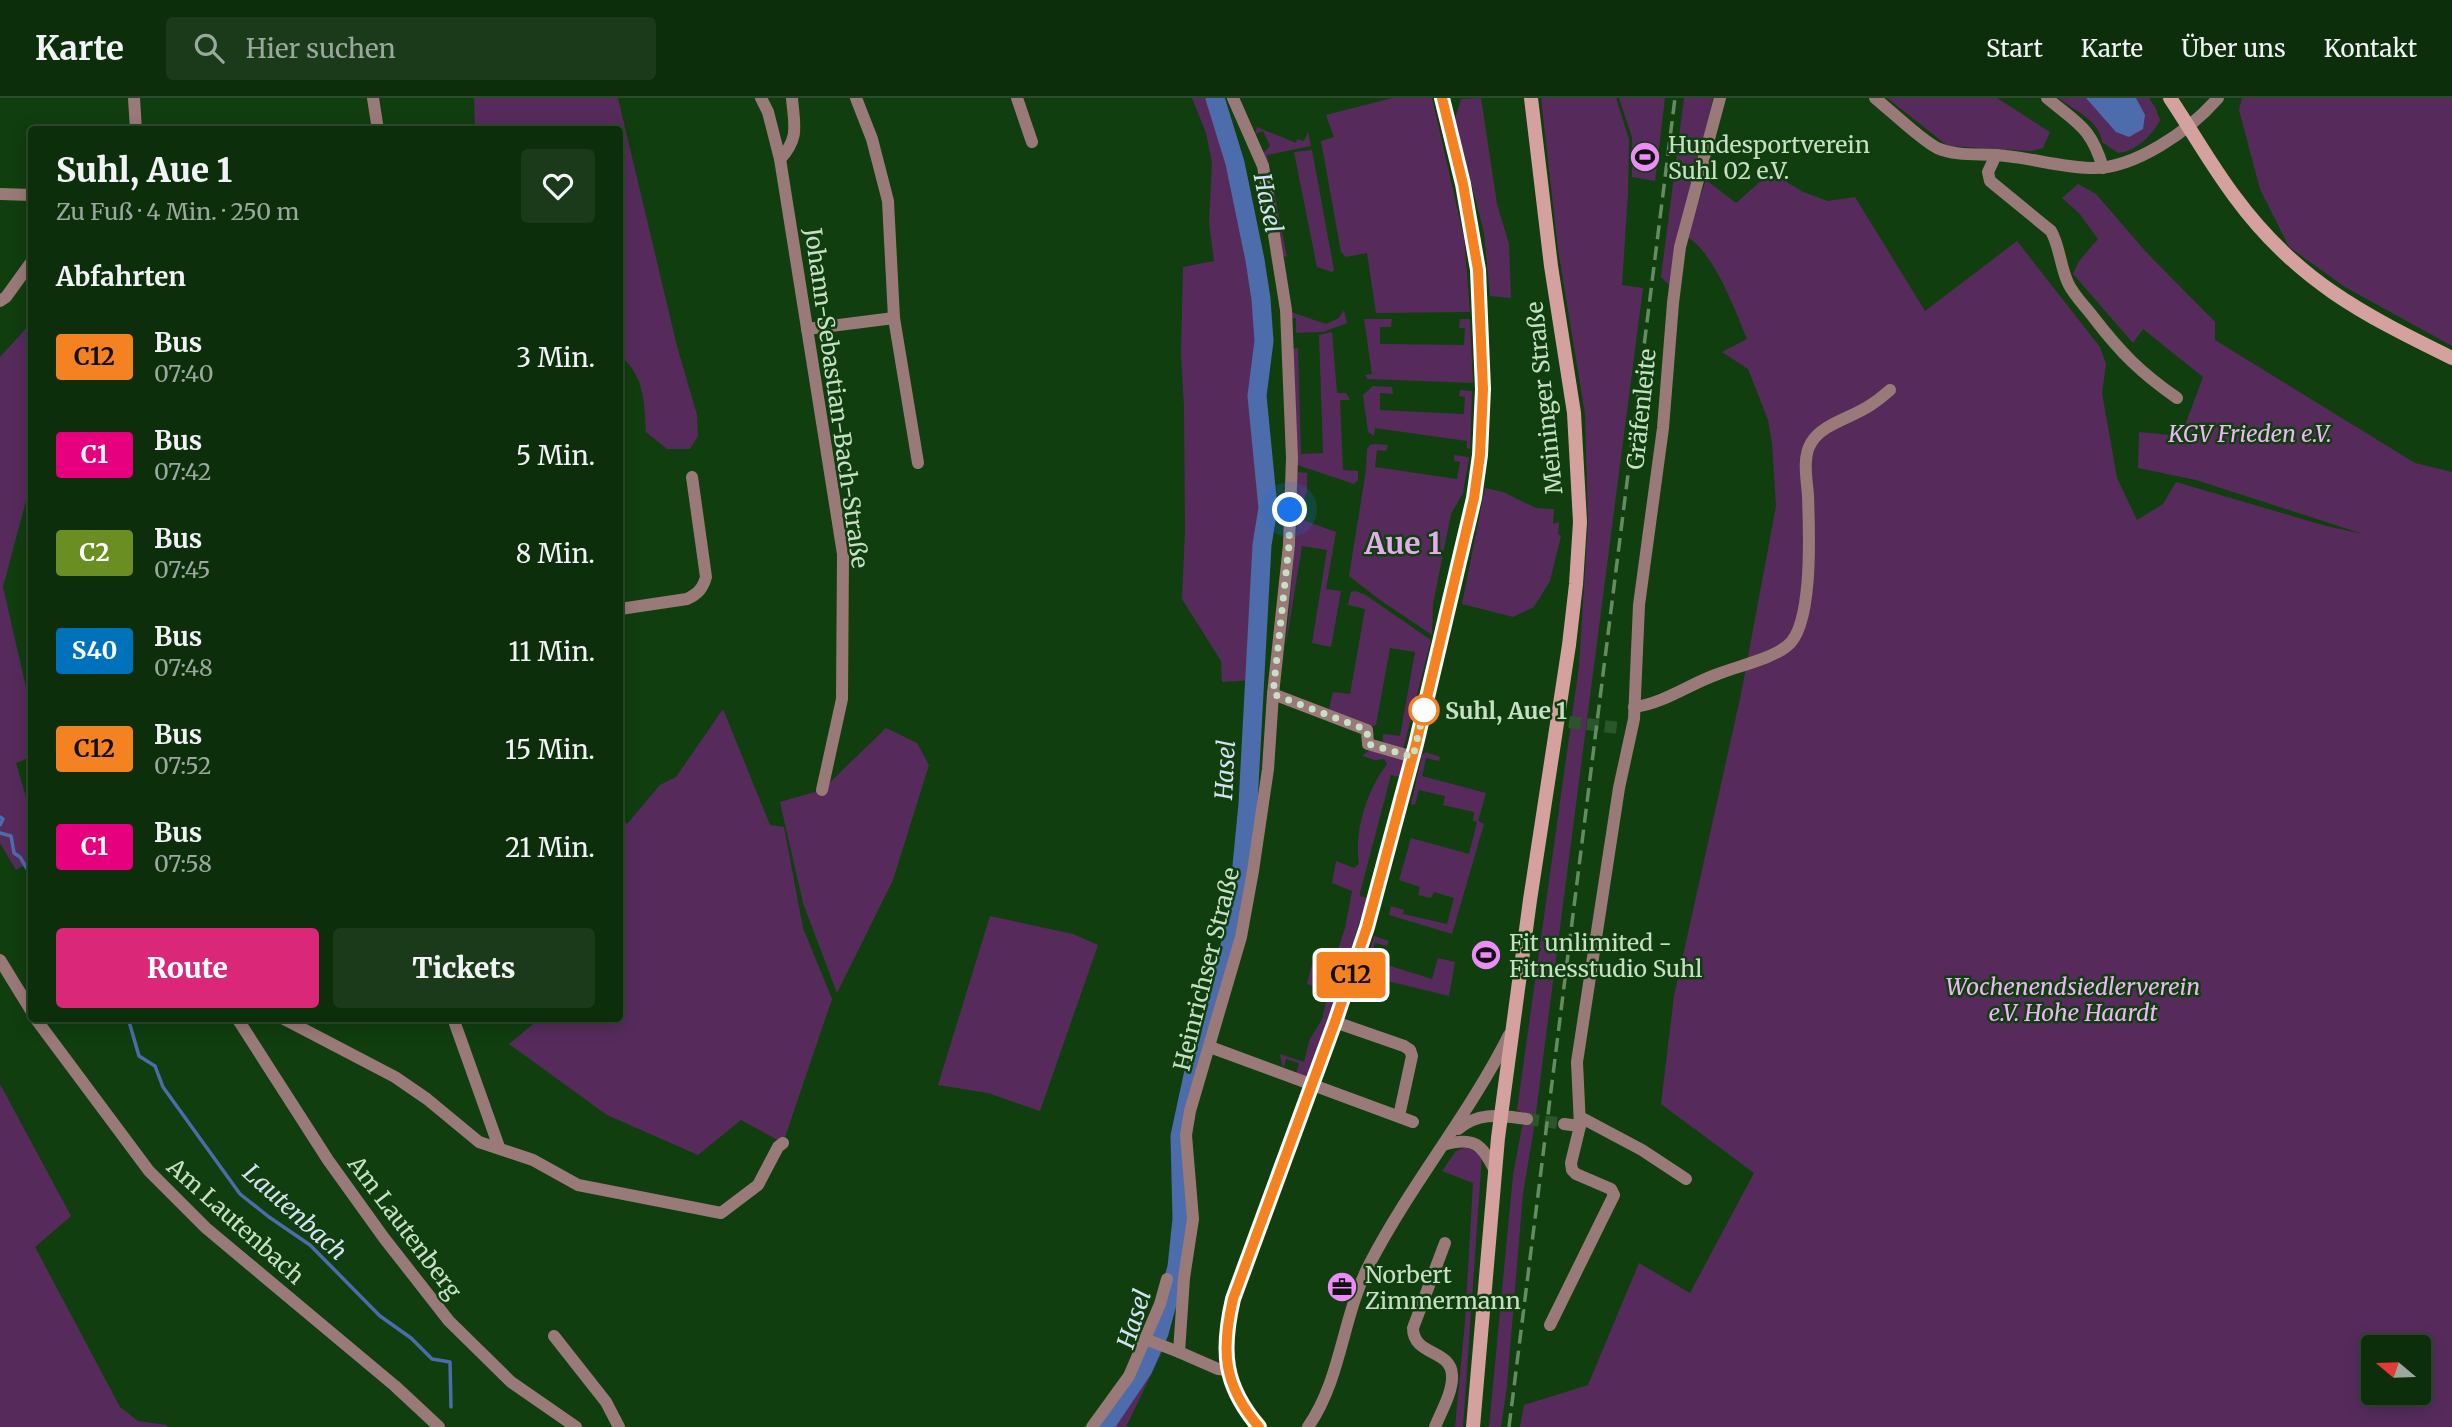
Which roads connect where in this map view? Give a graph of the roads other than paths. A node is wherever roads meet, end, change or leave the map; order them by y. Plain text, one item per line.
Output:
1 (134, 98) edge
2 (373, 98) edge
3 (761, 98) edge
4 (792, 98) edge
5 (856, 98) edge
6 (1017, 98) edge
7 (1233, 98) edge
8 (1442, 98) edge
9 (1531, 98) edge
10 (1720, 98) edge
11 (1875, 98) edge
12 (2047, 98) edge
13 (2170, 98) edge
14 (2218, 98) edge
15 (2188, 125) junction
16 (136, 126) edge
17 (378, 126) edge
18 (1032, 142) dead end
19 (1996, 155) junction
20 (780, 159) junction
21 (2103, 168) junction
22 (0, 194) edge
23 (28, 195) edge
24 (28, 266) edge
25 (0, 301) edge
26 (894, 318) junction
27 (807, 329) junction
28 (2452, 359) edge
29 (1890, 390) dead end
30 (2177, 398) dead end
31 (918, 463) dead end
32 (692, 477) dead end
33 (623, 609) edge
34 (1273, 694) junction
35 (1634, 707) junction
36 (1413, 757) junction
37 (822, 790) dead end
38 (0, 960) edge
39 (28, 1006) edge
40 (38, 1022) edge
41 (240, 1022) edge
42 (290, 1022) edge
43 (454, 1022) edge
44 (1335, 1022) junction
45 (1514, 1026) junction
46 (1210, 1047) junction
47 (1312, 1085) junction
48 (1399, 1116) junction
49 (1501, 1116) junction
50 (1527, 1119) tunnel mouth
51 (1580, 1121) junction
52 (1413, 1122) dead end
53 (1564, 1124) tunnel mouth
54 (1446, 1140) junction
55 (783, 1143) dead end
56 (499, 1147) junction
57 (1495, 1171) junction
58 (1686, 1179) dead end
59 (1445, 1243) dead end
60 (1167, 1279) dead end
61 (1550, 1325) dead end
62 (554, 1336) dead end
63 (1144, 1339) junction
64 (1179, 1352) junction
65 (1228, 1370) junction
66 (439, 1427) edge
67 (576, 1427) edge
68 (619, 1427) edge
69 (1092, 1427) edge
70 (1259, 1427) edge
71 (1308, 1427) edge
72 (1435, 1427) edge
73 (1473, 1427) edge

1 - 16 street
2 - 17 street
3 - 20 street, Johann-Sebastian-Bach-Straße
4 - 20 street
5 - 26 street
6 - 18 street
7 - 34 street, Heinrichser Straße
8 - 36 street
9 - 45 main road, Meininger Straße
10 - 35 street, Gräfenleite
11 - 19 street
12 - 21 street
13 - 15 main road
14 - 15 street
15 - 21 street
15 - 28 main road
19 - 21 street
19 - 30 street
20 - 27 street, Johann-Sebastian-Bach-Straße
22 - 23 street
24 - 25 street
26 - 27 street
26 - 31 street
27 - 37 street, Johann-Sebastian-Bach-Straße
29 - 35 street
32 - 33 street
34 - 36 street
34 - 46 street, Heinrichser Straße
35 - 51 street, Gräfenleite
36 - 44 street
38 - 39 street
40 - 66 street, Am Lautenbach
41 - 67 street, Am Lautenberg
42 - 56 street
43 - 56 street
44 - 47 street
44 - 48 street
45 - 49 main road, Meininger Straße
45 - 54 street, Meininger Straße
46 - 47 street
46 - 64 street, Heinrichser Straße
47 - 48 street
47 - 65 street
48 - 52 street
49 - 50 street
49 - 54 street, Meininger Straße
49 - 57 main road, Meininger Straße
51 - 53 street
51 - 58 street
51 - 61 street, Gräfenleite
54 - 57 street
54 - 71 street, Meininger Straße
55 - 56 street
57 - 73 main road, Meininger Straße
59 - 72 street
60 - 63 street
62 - 68 street
63 - 64 street
63 - 69 street
64 - 65 street
65 - 70 street

